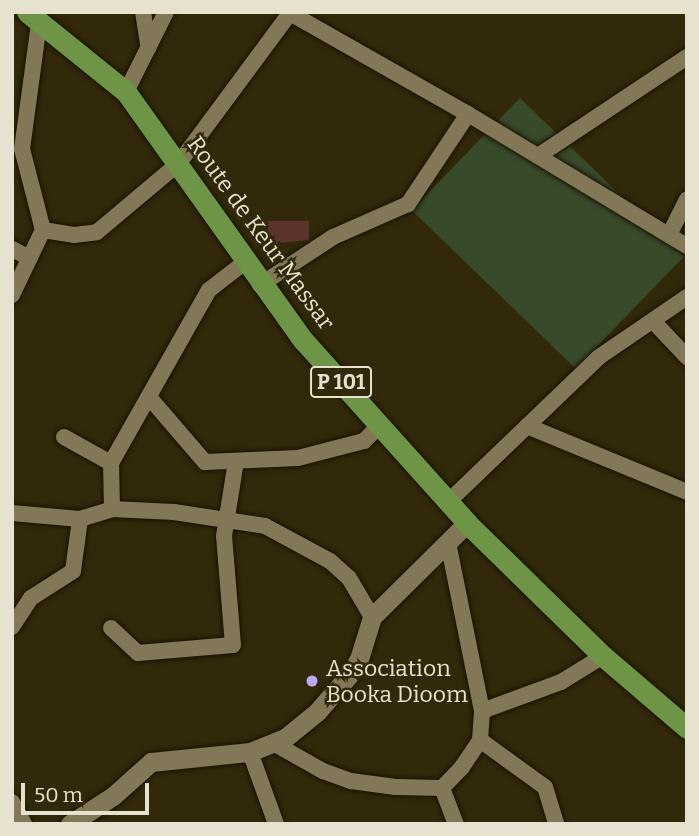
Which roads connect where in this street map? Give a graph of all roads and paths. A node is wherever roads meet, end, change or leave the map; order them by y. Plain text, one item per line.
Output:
1 (143, 12) edge
2 (166, 12) edge
3 (33, 18) edge
4 (149, 48) junction
5 (687, 57) edge
6 (126, 92) junction
7 (468, 114) junction
8 (538, 156) junction
9 (179, 163) junction
10 (687, 198) edge
11 (43, 230) junction
12 (669, 235) junction
13 (687, 246) edge
14 (12, 248) edge
15 (30, 258) junction
16 (244, 262) junction
17 (260, 285) junction
18 (12, 295) edge
19 (687, 297) edge
20 (653, 321) junction
21 (687, 356) edge
22 (149, 397) junction
23 (380, 425) junction
24 (527, 426) junction
25 (64, 437) dead end
26 (236, 461) junction
27 (111, 463) junction
28 (687, 492) edge
29 (448, 502) junction
30 (112, 509) junction
31 (12, 513) edge
32 (80, 519) junction
33 (226, 519) junction
34 (467, 523) junction
35 (448, 543) junction
36 (372, 617) junction
37 (12, 627) edge
38 (111, 628) dead end
39 (603, 656) junction
40 (482, 711) junction
41 (687, 728) edge
42 (480, 740) junction
43 (275, 744) junction
44 (250, 752) junction
45 (442, 788) junction
46 (12, 802) edge
47 (23, 824) edge
48 (70, 824) edge
49 (276, 824) edge
50 (456, 824) edge
51 (556, 824) edge

1 - 4 street
2 - 4 street
3 - 6 main road, Route de Keur Massar / P 101
3 - 11 street
4 - 6 street
5 - 8 street
6 - 9 main road, Route de Keur Massar / P 101
7 - 8 street
7 - 9 street
7 - 17 street
8 - 12 street
9 - 11 street
9 - 16 main road, Route de Keur Massar / P 101
10 - 12 street
11 - 15 street
12 - 13 street
14 - 15 street
15 - 18 street
16 - 17 main road, Route de Keur Massar / P 101
16 - 22 street
17 - 23 main road, Route de Keur Massar / P 101
19 - 20 street
20 - 21 street
20 - 24 street
22 - 26 street
22 - 27 street
23 - 26 street
23 - 29 main road, Route de Keur Massar / P 101
24 - 28 street
24 - 29 street
25 - 27 street
26 - 33 street
27 - 30 street
29 - 34 main road, Route de Keur Massar / P 101
30 - 32 street
30 - 33 street
31 - 32 street
32 - 37 street
33 - 36 street
33 - 38 street
34 - 35 street
34 - 39 main road, Route de Keur Massar / P 101
35 - 36 street
35 - 40 street
36 - 43 street
39 - 40 street
39 - 41 main road, Route de Keur Massar / P 101
40 - 42 street
42 - 45 street
42 - 51 street
43 - 44 street
43 - 45 street
44 - 48 street
44 - 49 street
45 - 50 street
46 - 47 street

